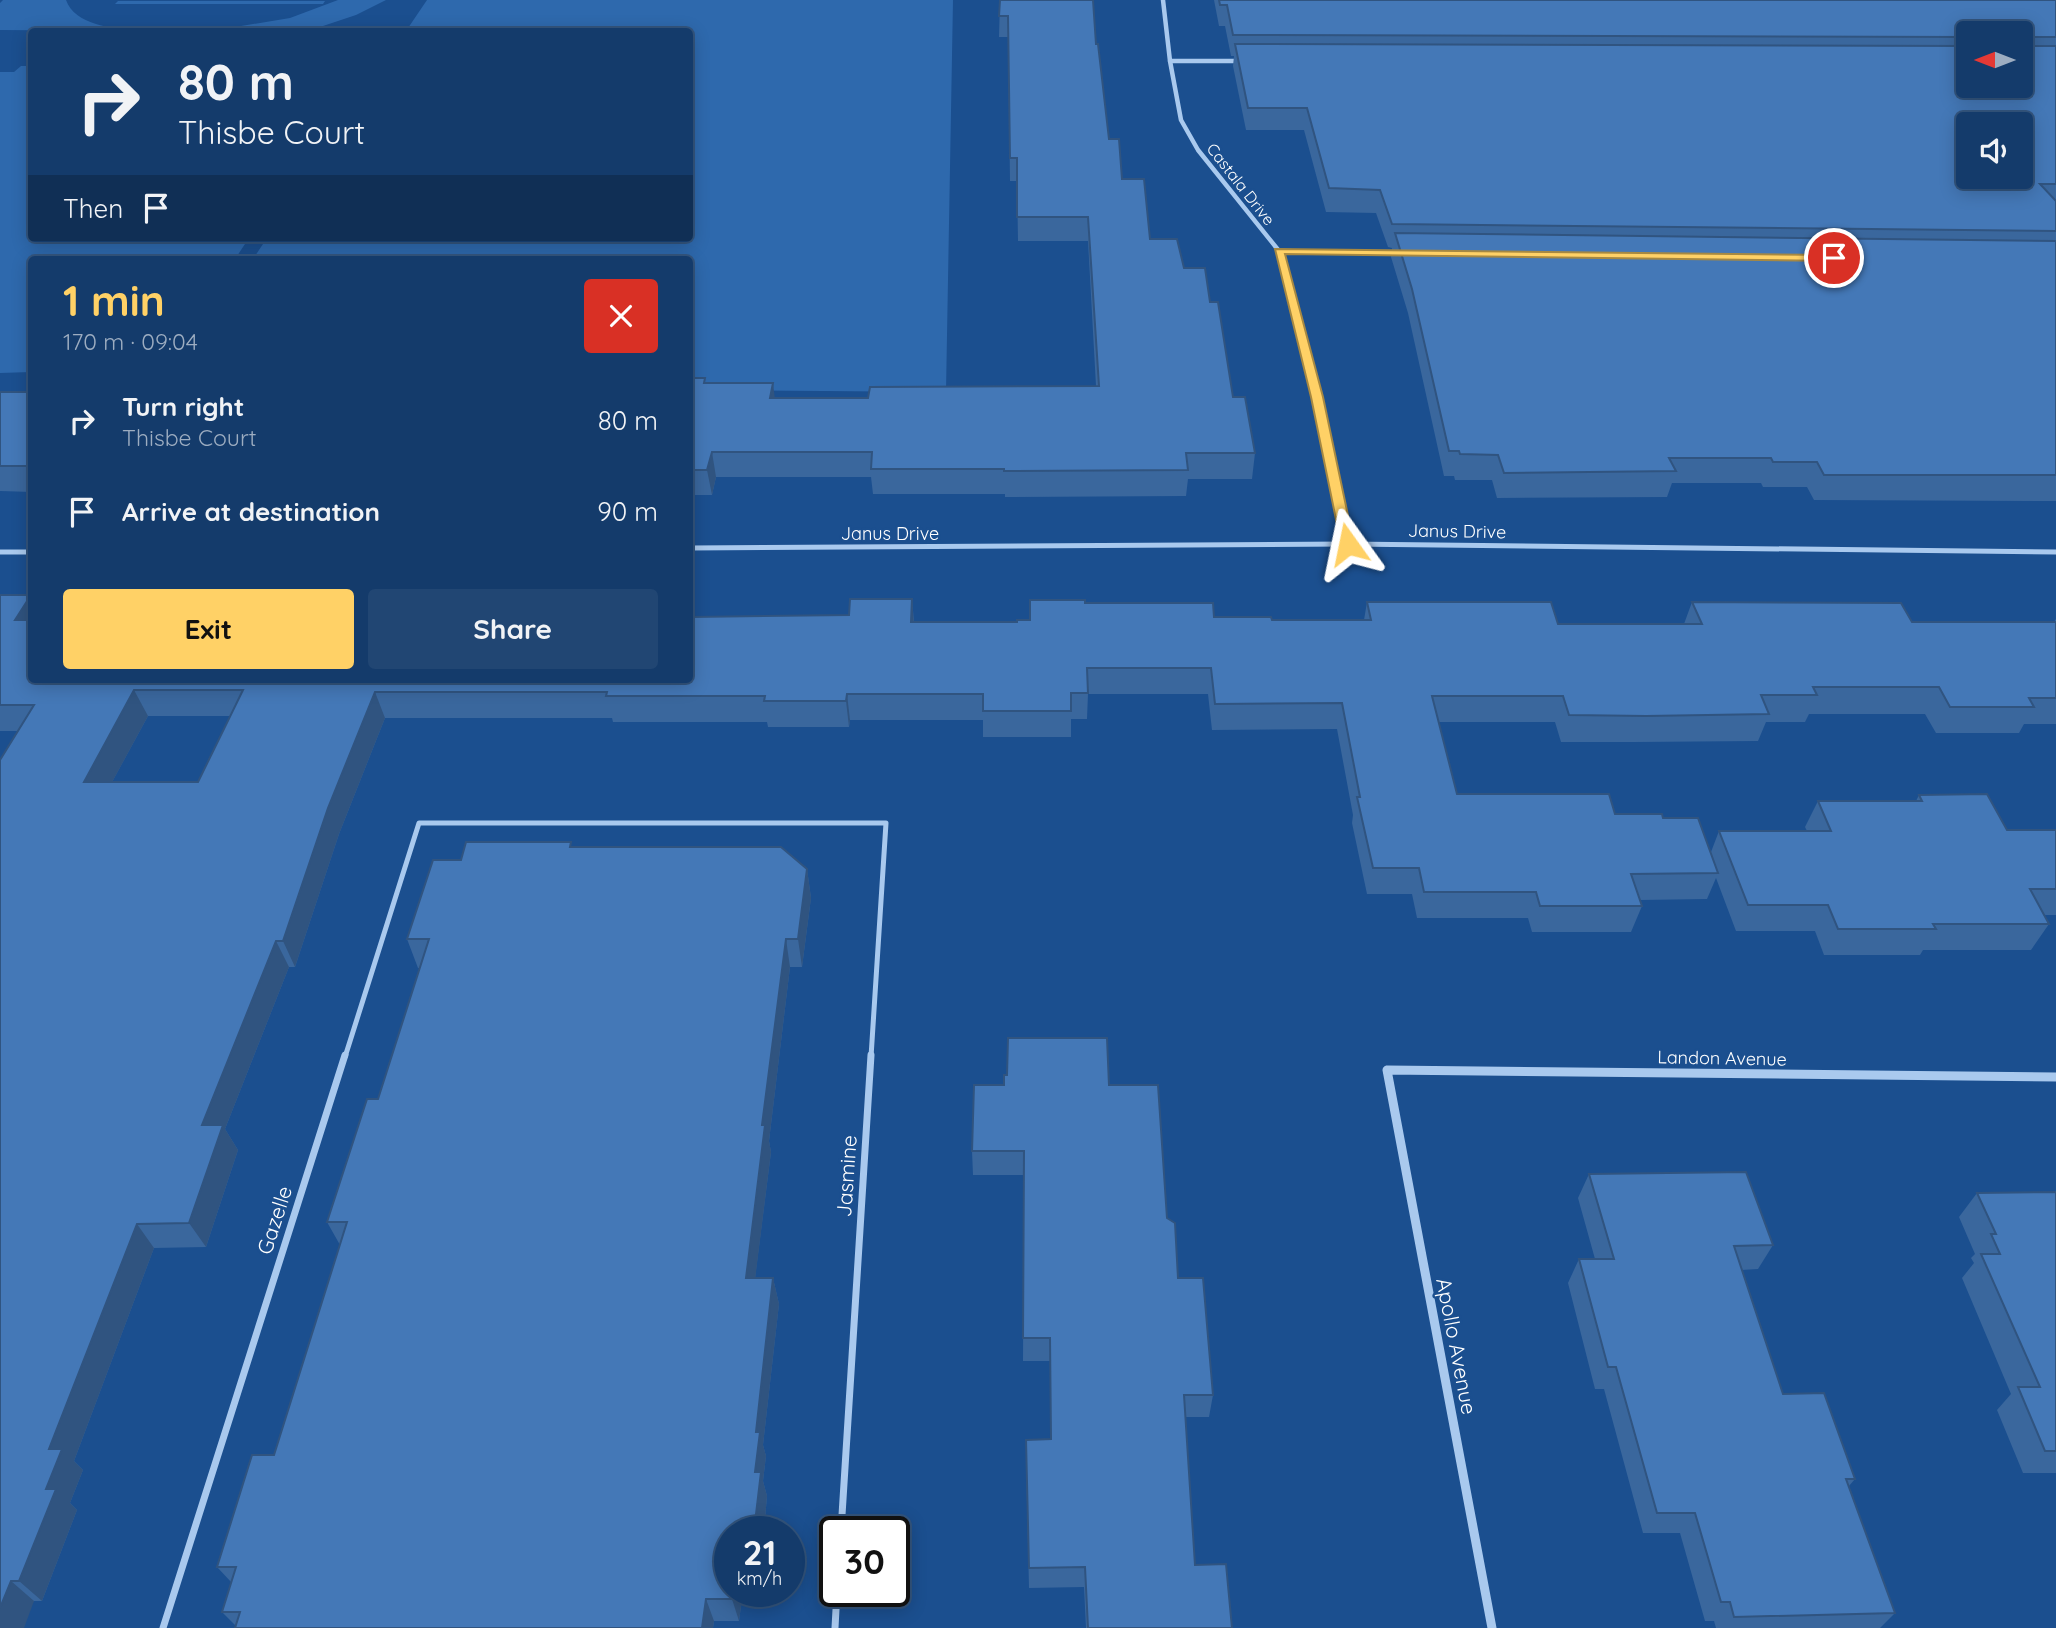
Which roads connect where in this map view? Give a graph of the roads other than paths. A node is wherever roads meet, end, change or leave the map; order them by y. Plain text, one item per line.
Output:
1 (1163, 0) edge
2 (1170, 61) junction
3 (1252, 61) edge
4 (1279, 251) junction
5 (1404, 253) edge
6 (1348, 544) junction
7 (693, 548) edge
8 (0, 552) edge
9 (28, 552) edge
10 (2056, 552) edge
11 (419, 823) joint
12 (1387, 1070) joint
13 (2056, 1077) edge
14 (842, 1516) edge
15 (836, 1607) edge
16 (163, 1628) edge
17 (835, 1628) edge
18 (1492, 1628) edge

1 - 2 street, Castala Drive
2 - 3 street
2 - 4 street, Castala Drive
4 - 5 street
4 - 6 street, Castala Drive
6 - 7 street, Janus Drive
6 - 10 street, Janus Drive
8 - 9 street
11 - 14 lane, Jasmine
11 - 16 lane, Gazelle
12 - 13 street, Landon Avenue
12 - 18 street, Apollo Avenue
15 - 17 lane

